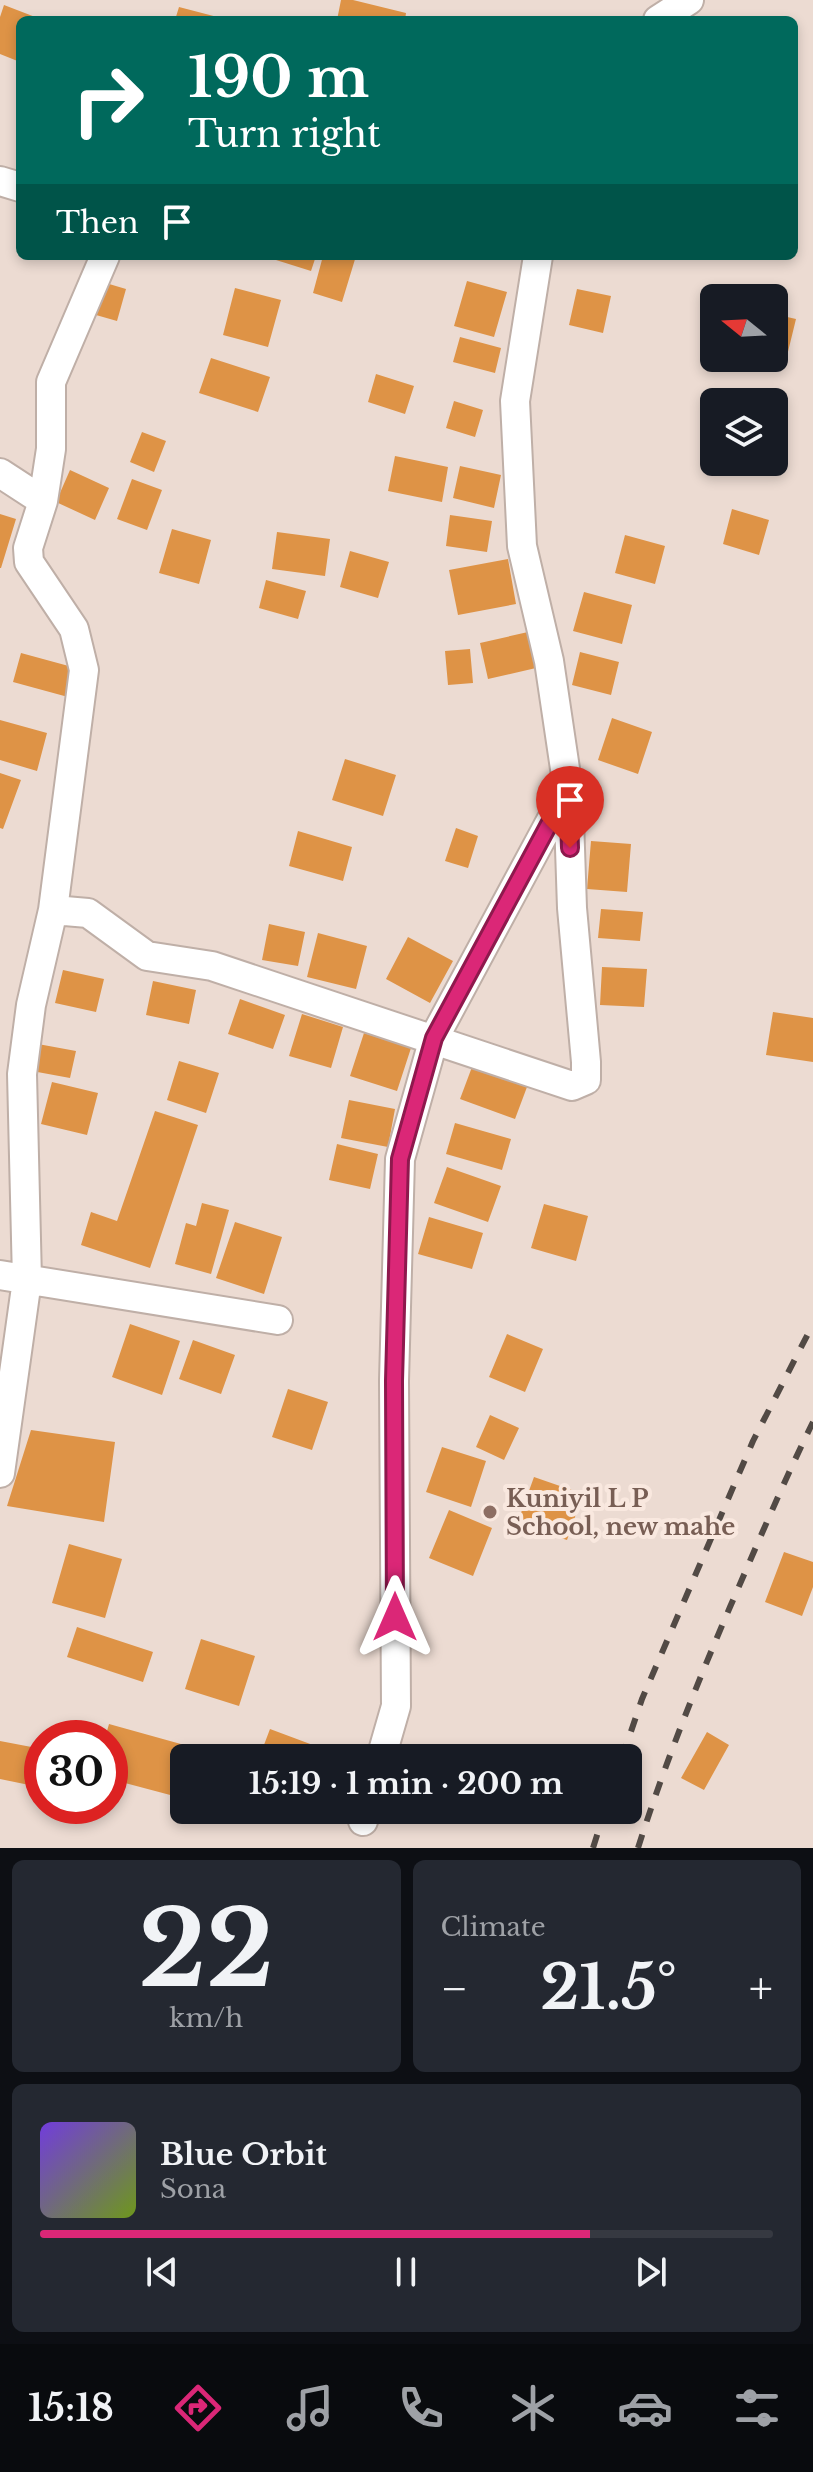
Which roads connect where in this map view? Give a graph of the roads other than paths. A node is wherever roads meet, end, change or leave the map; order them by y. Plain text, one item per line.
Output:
1 (689, 0) edge
2 (664, 16) edge
3 (103, 260) edge
4 (537, 260) edge
5 (0, 473) edge
6 (43, 501) junction
7 (568, 789) junction
8 (53, 910) junction
9 (434, 1038) junction
10 (14, 1277) edge
11 (278, 1320) dead end
12 (0, 1473) edge
13 (385, 1744) edge

1 - 2 street
3 - 6 street
4 - 7 street
5 - 6 street
6 - 8 street
7 - 9 street
7 - 9 street
8 - 9 street
8 - 10 street
9 - 13 street
10 - 11 street
10 - 12 street

